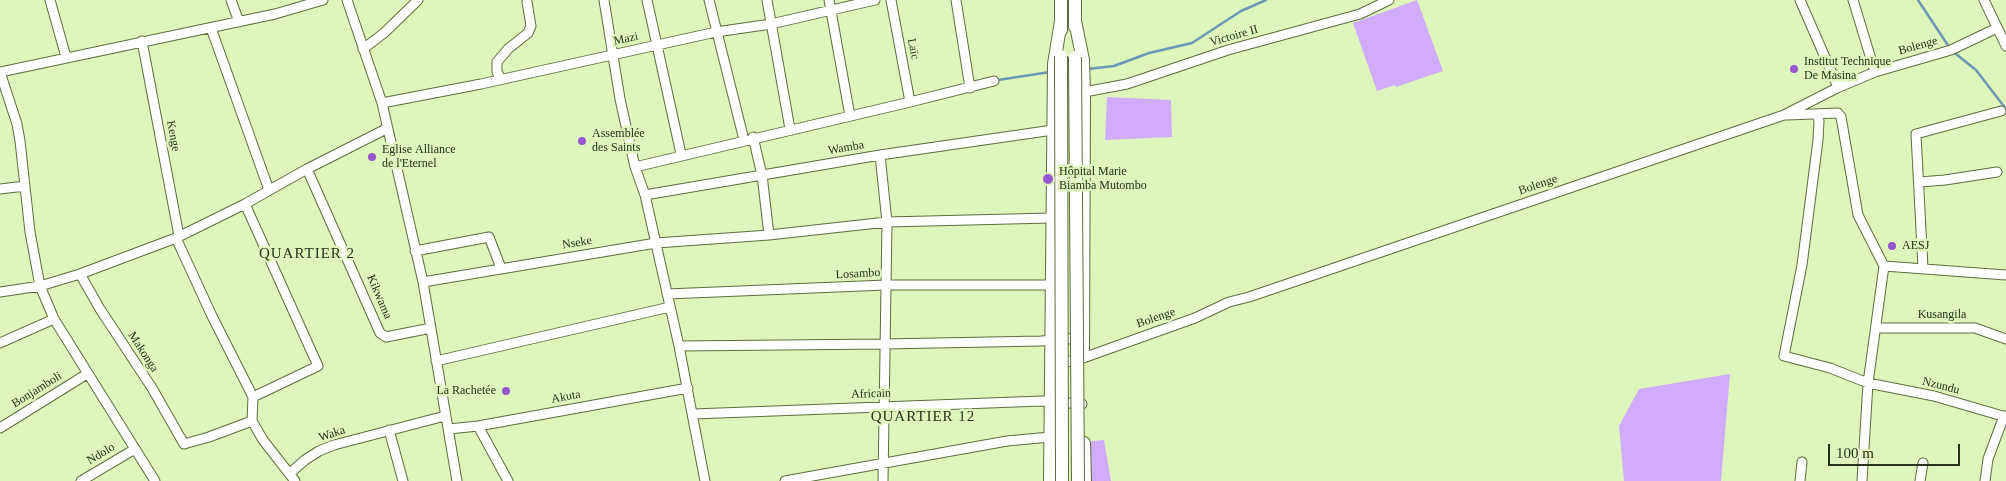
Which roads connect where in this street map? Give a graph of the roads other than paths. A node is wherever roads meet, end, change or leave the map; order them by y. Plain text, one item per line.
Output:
1 (50, 0) edge
2 (231, 0) edge
3 (323, 0) edge
4 (346, 0) edge
5 (418, 0) edge
6 (604, 0) edge
7 (647, 0) edge
8 (709, 0) edge
9 (767, 0) edge
10 (829, 0) edge
11 (875, 0) edge
12 (891, 0) edge
13 (956, 0) edge
14 (1061, 0) edge
15 (1075, 0) edge
16 (1389, 0) edge
17 (1800, 0) edge
18 (1852, 0) edge
19 (1984, 0) edge
20 (527, 2) dead end
21 (832, 10) junction
22 (238, 22) junction
23 (771, 24) junction
24 (211, 28) junction
25 (1997, 28) junction
26 (716, 32) junction
27 (142, 41) junction
28 (657, 45) junction
29 (2006, 46) edge
30 (364, 49) junction
31 (614, 54) junction
32 (66, 57) junction
33 (1079, 58) junction
34 (1057, 60) junction
35 (0, 72) edge
36 (1875, 72) junction
37 (501, 79) junction
38 (994, 81) dead end
39 (1838, 87) junction
40 (970, 88) junction
41 (1084, 92) junction
42 (910, 102) junction
43 (10, 103) junction
44 (382, 103) junction
45 (0, 104) edge
46 (2001, 111) dead end
47 (1817, 114) junction
48 (1784, 115) junction
49 (850, 116) junction
50 (386, 129) junction
51 (790, 129) junction
52 (1053, 130) junction
53 (749, 139) junction
54 (681, 154) junction
55 (880, 155) junction
56 (635, 166) junction
57 (307, 169) junction
58 (1997, 172) dead end
59 (762, 175) junction
60 (1920, 182) junction
61 (25, 186) junction
62 (0, 189) edge
63 (269, 190) junction
64 (645, 195) junction
65 (245, 204) junction
66 (1051, 218) junction
67 (887, 222) junction
68 (769, 235) junction
69 (177, 237) junction
70 (656, 243) junction
71 (415, 251) junction
72 (1884, 266) junction
73 (501, 268) junction
74 (1922, 268) junction
75 (80, 274) junction
76 (2005, 274) edge
77 (423, 282) junction
78 (886, 285) junction
79 (1051, 285) junction
80 (40, 286) junction
81 (0, 292) edge
82 (667, 294) junction
83 (670, 307) junction
84 (54, 319) junction
85 (431, 328) junction
86 (1876, 328) junction
87 (1083, 338) junction
88 (2006, 339) edge
89 (1051, 340) junction
90 (0, 343) edge
91 (884, 344) junction
92 (679, 346) junction
93 (1083, 358) junction
94 (436, 361) junction
95 (1051, 366) junction
96 (87, 374) junction
97 (1868, 383) junction
98 (688, 388) junction
99 (253, 397) junction
100 (1050, 402) junction
101 (1083, 404) junction
102 (883, 406) junction
103 (693, 414) junction
104 (445, 416) junction
105 (2005, 417) edge
106 (252, 421) junction
107 (478, 426) junction
108 (0, 428) edge
109 (449, 429) junction
110 (389, 430) junction
111 (1050, 437) junction
112 (135, 449) junction
113 (1802, 462) dead end
114 (884, 463) junction
115 (1923, 463) dead end
116 (292, 477) edge
117 (81, 481) edge
118 (154, 481) edge
119 (403, 481) edge
120 (457, 481) edge
121 (508, 481) edge
122 (705, 481) edge
123 (785, 481) edge
124 (883, 481) edge
125 (1050, 481) edge
126 (1062, 481) edge
127 (1078, 481) edge
128 (1085, 481) edge
129 (1800, 481) edge
130 (1862, 481) edge
131 (1920, 481) edge
132 (1985, 481) edge

1 - 32 street
2 - 22 street
3 - 22 street
4 - 30 street
5 - 30 street
6 - 31 street
7 - 28 street
8 - 26 street
9 - 23 street
10 - 21 street
11 - 21 street, Mazi
12 - 42 street, Laïc
13 - 40 street
14 - 34 highway
15 - 33 highway
16 - 41 street, Victoire II
17 - 39 street
18 - 36 street
19 - 25 street
20 - 37 street
21 - 23 street, Mazi
21 - 49 street
22 - 24 street
23 - 26 street, Mazi
23 - 51 street
24 - 27 street
24 - 63 street
25 - 29 street
25 - 36 street, Bolenge
26 - 28 street, Mazi
26 - 53 street
27 - 32 street
27 - 69 street, Kenge
28 - 31 street, Mazi
28 - 54 street
30 - 44 street
31 - 37 street, Mazi
31 - 56 street
32 - 35 street
33 - 41 highway
33 - 127 highway, bridge
34 - 52 highway
34 - 126 highway, bridge
35 - 43 street
36 - 39 street, Bolenge
37 - 44 street, Mazi
38 - 40 street
39 - 48 street, Bolenge
40 - 42 street
41 - 87 highway
42 - 49 street
43 - 45 street
43 - 61 street
44 - 50 street
46 - 60 street
47 - 48 street
47 - 72 street
47 - 97 street, Nzundu
48 - 93 street, Bolenge
49 - 51 street
50 - 57 street
50 - 71 street
51 - 53 street
52 - 55 street, Wamba
52 - 66 highway
53 - 54 street
53 - 59 street
54 - 56 street
55 - 59 street, Wamba
55 - 67 street
56 - 64 street
57 - 63 street
57 - 85 street, Kikwama
58 - 60 street
59 - 64 street, Wamba
59 - 68 street
60 - 74 street
61 - 62 street
61 - 80 street
63 - 65 street
64 - 70 street
65 - 69 street
65 - 99 street
66 - 67 street
66 - 79 highway
67 - 68 street
67 - 78 street
68 - 70 street
69 - 75 street
69 - 99 street, Kenge
70 - 73 street, Nseke
70 - 82 street
71 - 73 street
71 - 77 street
72 - 74 street
72 - 86 street
73 - 77 street, Nseke
74 - 76 street
75 - 80 street
75 - 106 street, Makonga
77 - 85 street
78 - 79 street, Losambo
78 - 82 street, Losambo
78 - 91 street
79 - 89 highway
80 - 81 street
80 - 84 street
82 - 83 street
83 - 92 street
83 - 94 street
84 - 90 street
84 - 96 street
85 - 94 street
86 - 88 street, Kusangila
86 - 97 street
87 - 89 street
87 - 93 highway
89 - 91 street
89 - 95 highway
91 - 92 street
91 - 102 street
92 - 98 street
93 - 95 street, Bolenge
93 - 101 highway
94 - 104 street
95 - 100 highway
96 - 108 street, Bonjamboli
96 - 112 street
97 - 105 street, Nzundu
97 - 130 street
98 - 103 street
98 - 107 street, Akuta
99 - 106 street
100 - 101 street, Africain
100 - 102 street, Africain
100 - 111 highway
101 - 128 highway
102 - 103 street, Africain
102 - 114 street
103 - 122 street
104 - 109 street
104 - 110 street, Waka
105 - 132 street
106 - 116 street
107 - 109 street, Akuta
107 - 121 street
109 - 120 street
110 - 116 street, Waka
110 - 119 street
111 - 114 street
111 - 125 highway
112 - 117 street, Ndolo
112 - 118 street
113 - 129 street
114 - 123 street
114 - 124 street
115 - 131 street

